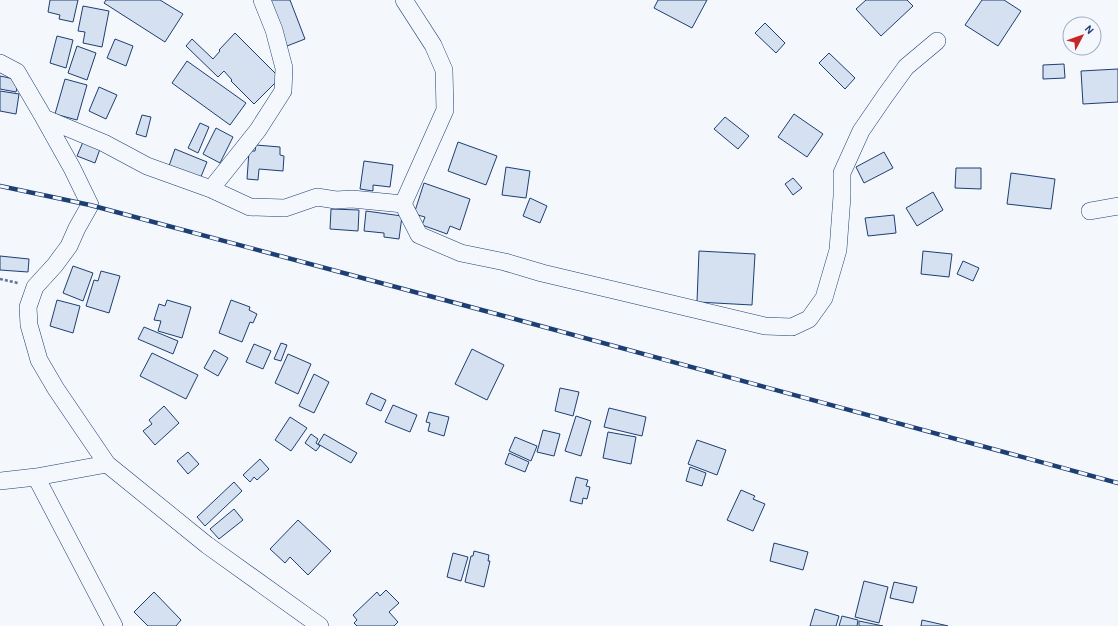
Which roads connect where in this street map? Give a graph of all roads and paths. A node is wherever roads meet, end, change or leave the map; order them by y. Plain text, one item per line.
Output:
1 (262, 0) edge
2 (404, 0) edge
3 (937, 41) dead end
4 (0, 63) edge
5 (44, 118) junction
6 (211, 189) junction
7 (403, 204) junction
8 (1118, 206) edge
9 (1090, 211) dead end
10 (107, 464) junction
11 (36, 478) junction
12 (0, 481) edge
13 (114, 626) edge
14 (320, 626) edge

1 - 6 street
2 - 7 street
3 - 7 street
4 - 5 street
5 - 6 street
5 - 10 street
6 - 7 street
8 - 9 street
10 - 11 street
10 - 14 street
11 - 12 street
11 - 13 street

